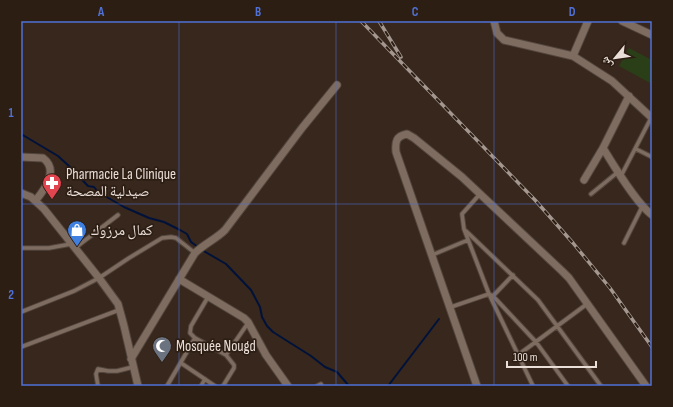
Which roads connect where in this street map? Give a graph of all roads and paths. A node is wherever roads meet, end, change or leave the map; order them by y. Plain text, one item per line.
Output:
1 (494, 21) edge
2 (588, 21) edge
3 (622, 21) edge
4 (652, 34) edge
5 (573, 56) junction
6 (337, 85) dead end
7 (629, 96) junction
8 (652, 118) edge
9 (603, 148) junction
10 (636, 149) junction
11 (21, 157) edge
12 (652, 157) edge
13 (620, 174) junction
14 (584, 180) dead end
15 (21, 193) edge
16 (480, 194) junction
17 (591, 194) dead end
18 (36, 200) junction
19 (642, 206) junction
20 (652, 214) edge
21 (118, 215) dead end
22 (464, 229) junction
23 (468, 240) junction
24 (624, 243) dead end
25 (73, 246) junction
26 (21, 248) edge
27 (195, 253) junction
28 (432, 255) junction
29 (513, 275) junction
30 (99, 278) junction
31 (179, 279) junction
32 (491, 295) junction
33 (208, 297) junction
34 (587, 304) junction
35 (451, 307) junction
36 (120, 310) junction
37 (21, 312) edge
38 (248, 322) junction
39 (558, 327) junction
40 (195, 338) junction
41 (536, 342) junction
42 (21, 347) edge
43 (518, 354) junction
44 (226, 355) junction
45 (131, 359) junction
46 (181, 363) junction
47 (133, 367) junction
48 (205, 379) junction
49 (98, 386) edge
50 (138, 386) edge
51 (167, 386) edge
52 (201, 386) edge
53 (215, 386) edge
54 (224, 386) edge
55 (288, 386) edge
56 (477, 386) edge
57 (533, 386) edge
58 (568, 386) edge
59 (601, 386) edge
60 (646, 386) edge

1 - 5 street
2 - 5 street
3 - 4 street
5 - 7 street
6 - 27 street
7 - 8 street
7 - 9 street
8 - 10 lane
9 - 13 street
9 - 14 street
10 - 12 lane
10 - 13 lane
11 - 18 street
13 - 17 lane
13 - 19 street
15 - 18 street
16 - 22 lane
16 - 28 street
16 - 34 street
18 - 25 street
19 - 20 street
19 - 24 lane
21 - 25 lane
22 - 23 lane
22 - 29 lane
23 - 28 lane
23 - 32 lane
25 - 26 lane
25 - 30 street
27 - 30 lane
27 - 31 street
28 - 35 street
29 - 32 lane
29 - 39 lane
30 - 36 street
30 - 37 lane
31 - 33 street
31 - 45 street
32 - 35 lane
32 - 41 lane
32 - 43 lane
33 - 38 street
33 - 40 lane
34 - 39 lane
34 - 60 street
35 - 56 street
36 - 42 lane
36 - 45 street
38 - 44 lane
38 - 55 street
39 - 41 lane
39 - 59 lane
40 - 44 lane
40 - 46 lane
41 - 43 lane
41 - 58 lane
43 - 57 lane
44 - 54 lane
45 - 47 street
46 - 48 lane
46 - 51 lane
47 - 49 lane
47 - 50 street
48 - 52 lane
48 - 53 lane

